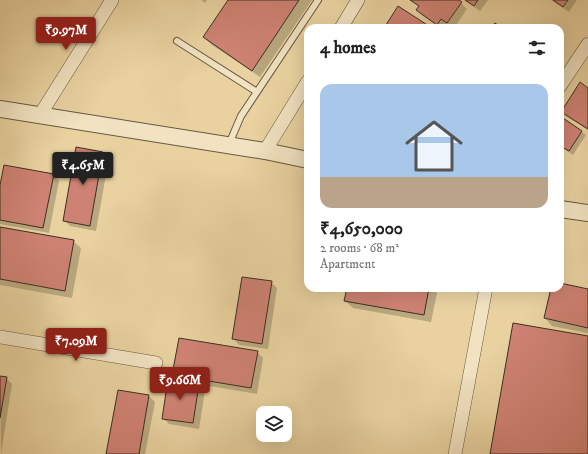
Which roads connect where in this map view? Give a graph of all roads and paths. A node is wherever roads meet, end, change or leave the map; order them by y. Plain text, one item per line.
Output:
1 (112, 0) edge
2 (318, 0) edge
3 (358, 0) edge
4 (343, 24) edge
5 (177, 42) dead end
6 (588, 44) edge
7 (564, 80) edge
8 (304, 88) edge
9 (257, 92) junction
10 (0, 108) edge
11 (40, 116) junction
12 (228, 145) junction
13 (265, 151) junction
14 (304, 159) edge
15 (564, 210) edge
16 (588, 214) edge
17 (485, 292) edge
18 (0, 337) edge
19 (156, 363) dead end
20 (456, 454) edge

1 - 11 street
2 - 9 lane
3 - 4 street
5 - 9 lane
6 - 7 street
8 - 13 street
9 - 12 lane
10 - 11 street
11 - 12 street
12 - 13 street
13 - 14 street
15 - 16 street
17 - 20 street
18 - 19 street

